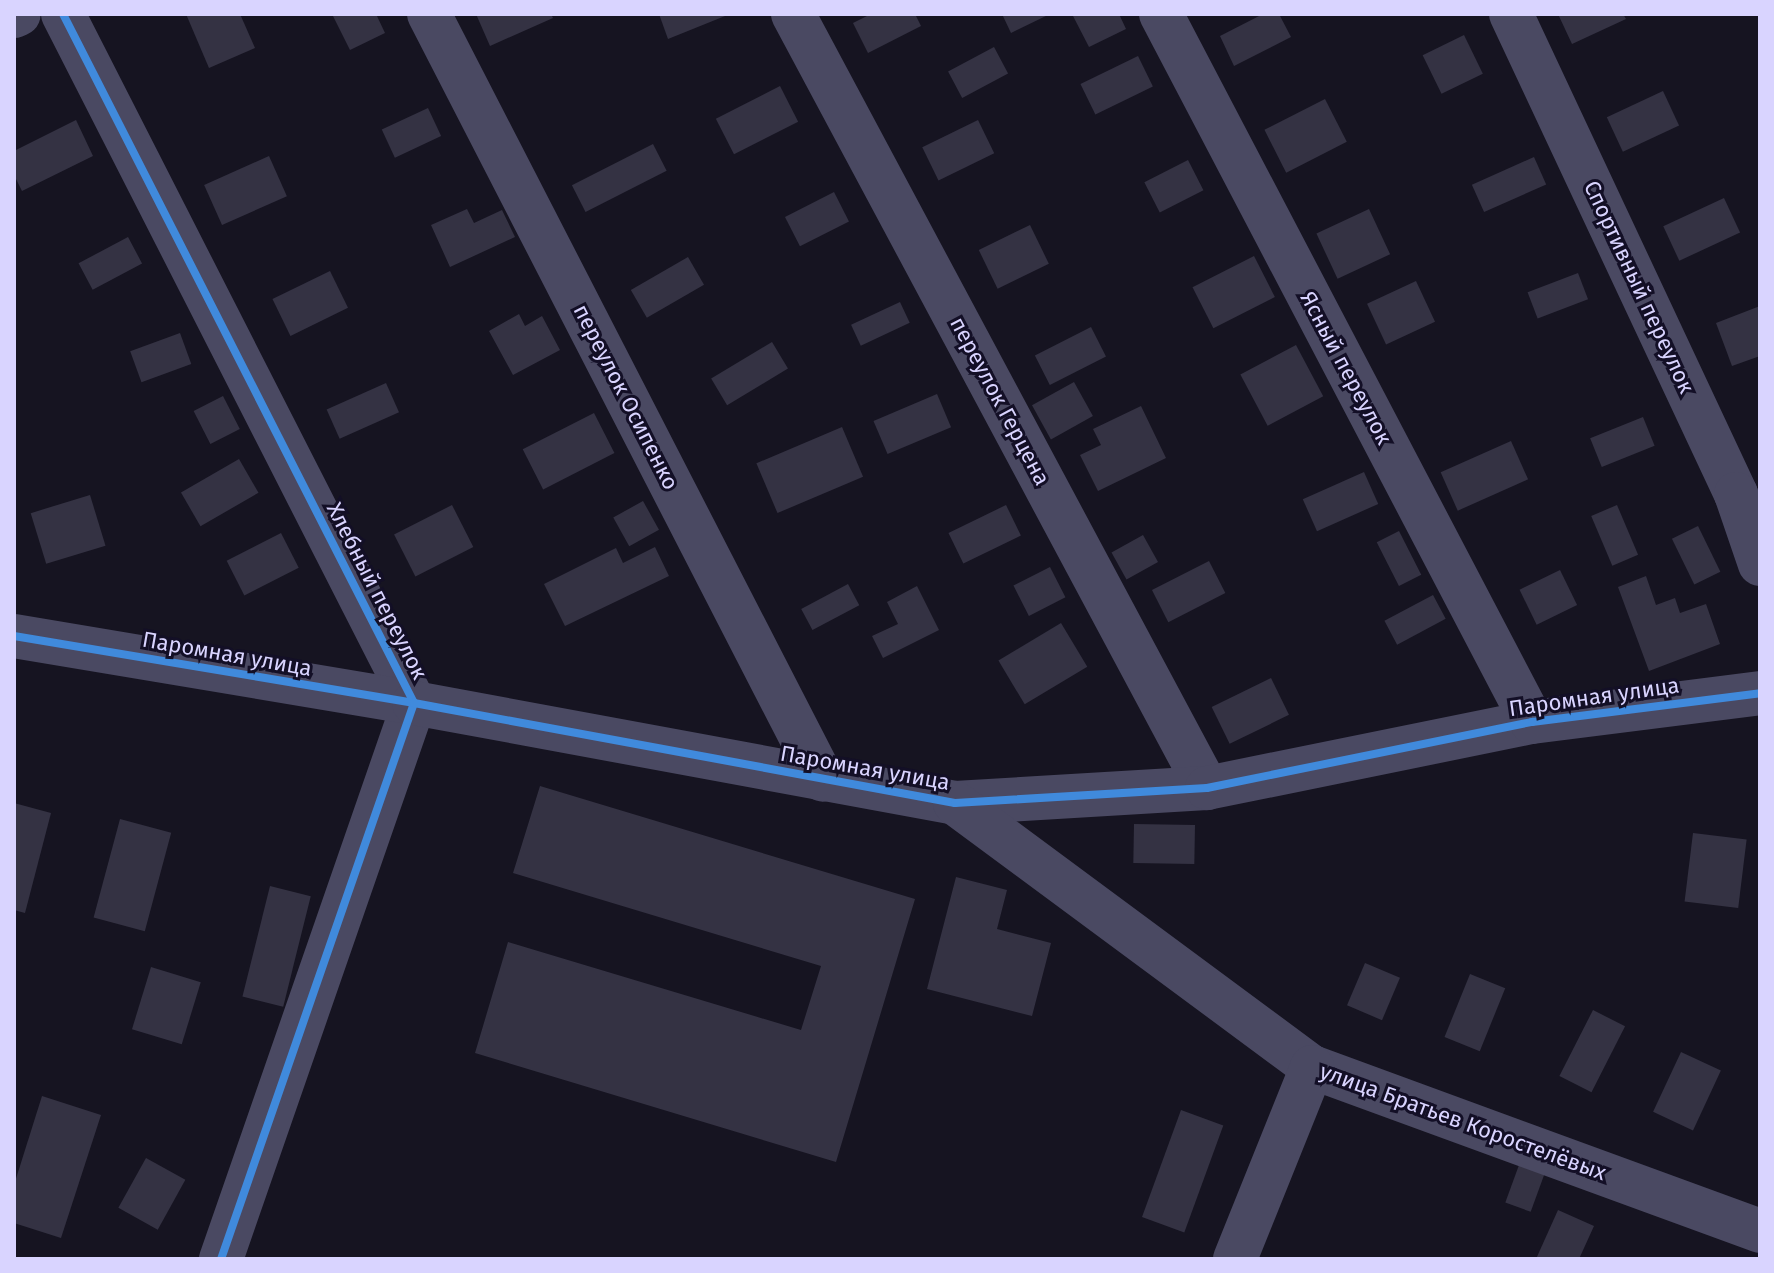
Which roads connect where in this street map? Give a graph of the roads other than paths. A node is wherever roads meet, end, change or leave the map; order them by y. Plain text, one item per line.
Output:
1 (63, 14) edge
2 (429, 14) edge
3 (793, 14) edge
4 (1161, 14) edge
5 (1511, 14) edge
6 (1760, 564) edge
7 (14, 636) edge
8 (1760, 693) edge
9 (414, 703) junction
10 (1532, 722) junction
11 (823, 780) junction
12 (1207, 788) junction
13 (955, 803) junction
14 (1312, 1067) junction
15 (1760, 1231) edge
16 (221, 1259) edge
17 (1235, 1259) edge

1 - 9 street, Хлебный переулок
2 - 11 street, переулок Осипенко
3 - 12 street, переулок Герцена
4 - 10 street, Ясный переулок
5 - 6 street, Спортивный переулок
7 - 9 street, Паромная улица
8 - 10 street, Паромная улица
9 - 11 street, Паромная улица
9 - 16 street, Хлебный переулок
10 - 12 street, Паромная улица
11 - 13 street, Паромная улица
12 - 13 street, Паромная улица
13 - 14 street, улица Братьев Коростелёвых
14 - 15 street, улица Братьев Коростелёвых
14 - 17 street

